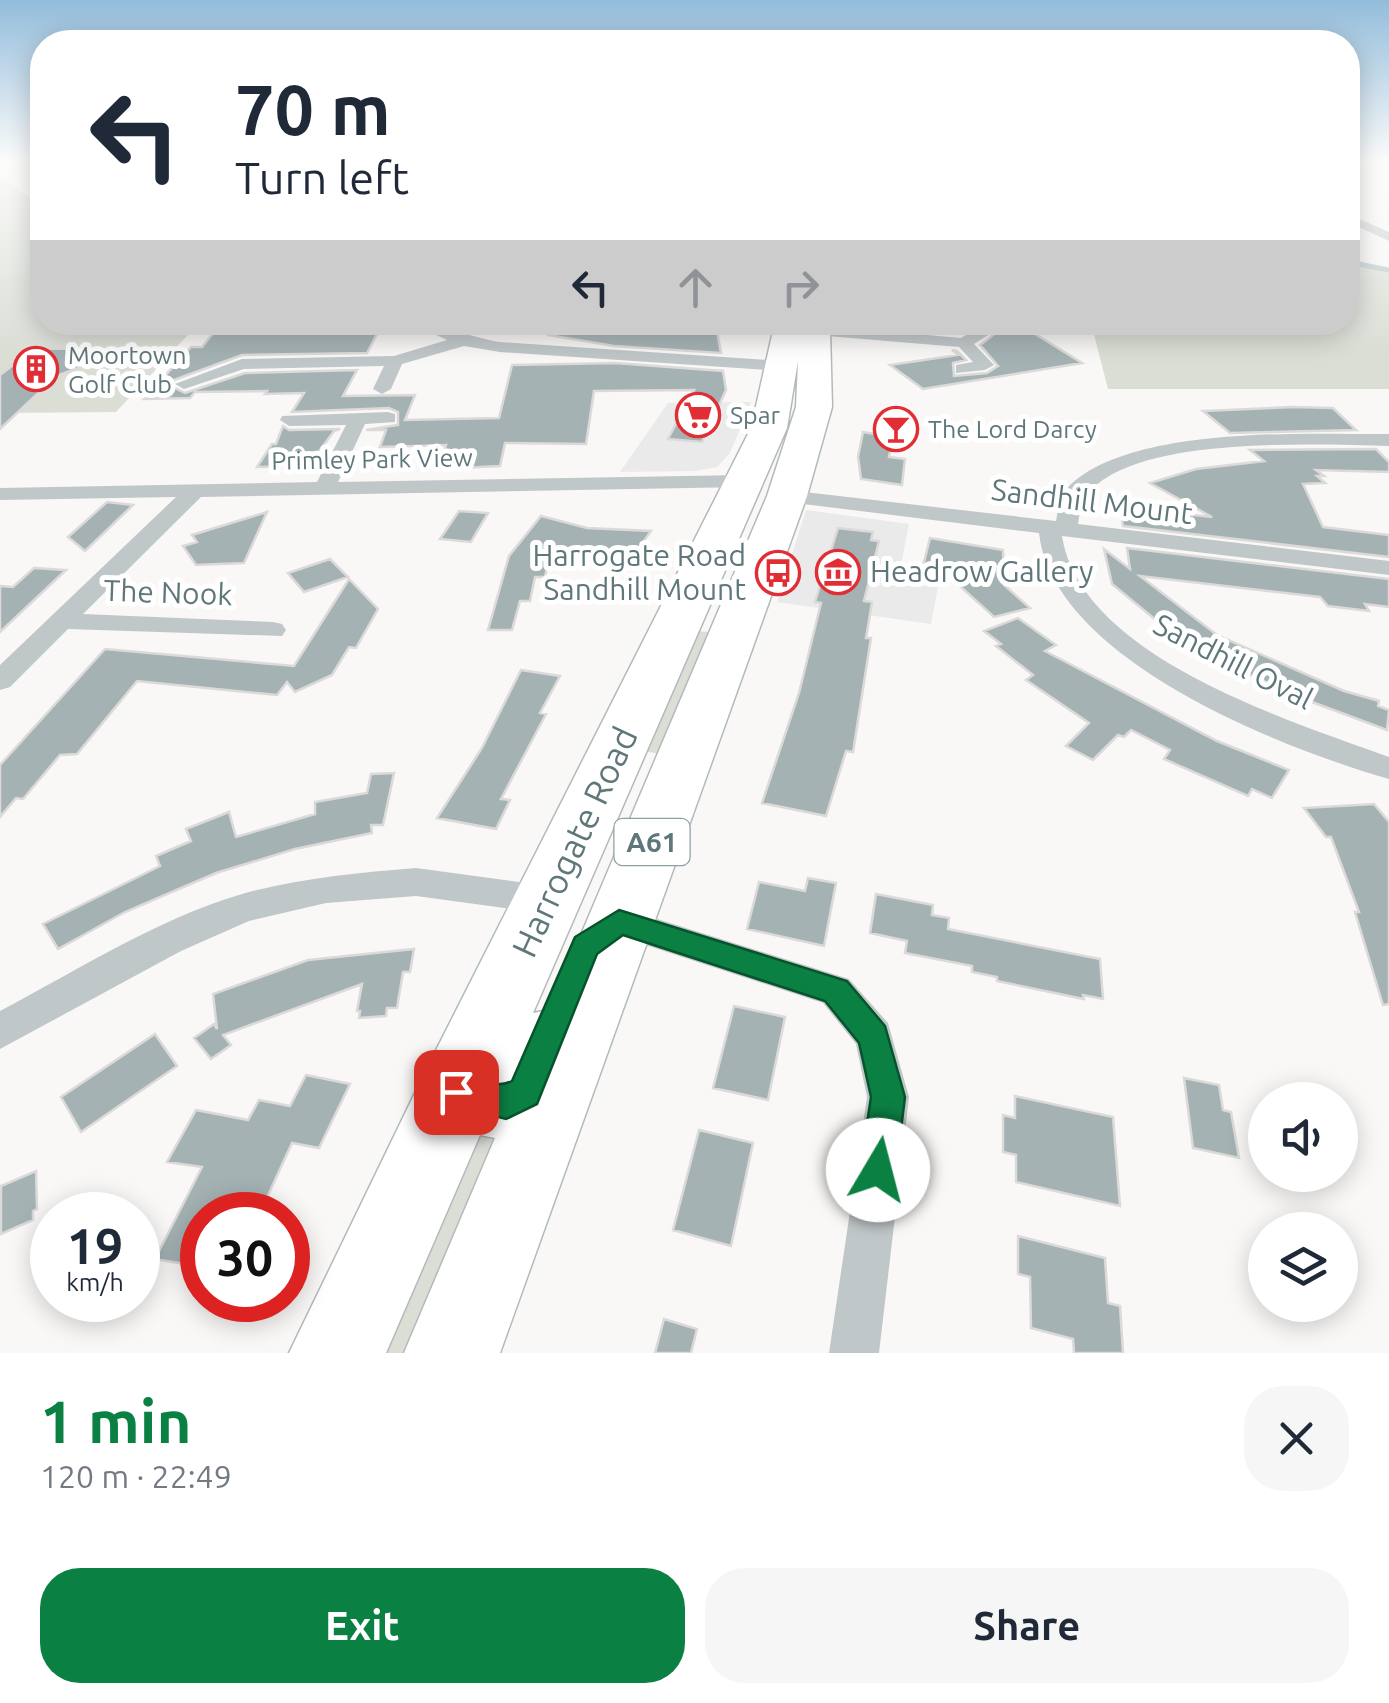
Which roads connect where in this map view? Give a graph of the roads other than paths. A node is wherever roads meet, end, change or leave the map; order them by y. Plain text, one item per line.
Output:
1 (1363, 225) edge
2 (1389, 237) edge
3 (448, 335) edge
4 (923, 335) edge
5 (980, 335) edge
6 (895, 336) edge
7 (463, 341) junction
8 (804, 351) edge
9 (1010, 360) dead end
10 (395, 361) junction
11 (985, 365) junction
12 (962, 368) dead end
13 (184, 384) dead end
14 (382, 389) dead end
15 (388, 418) dead end
16 (358, 419) junction
17 (289, 420) dead end
18 (1389, 440) edge
19 (325, 488) junction
20 (196, 490) junction
21 (0, 494) edge
22 (767, 506) junction
23 (1058, 528) junction
24 (1389, 568) edge
25 (61, 620) junction
26 (273, 630) dead end
27 (0, 682) edge
28 (1389, 768) edge
29 (680, 774) junction
30 (549, 900) junction
31 (619, 922) junction
32 (0, 1031) edge
33 (456, 1092) junction
34 (337, 1353) edge
35 (452, 1353) edge
36 (854, 1353) edge

1 - 2 street
3 - 7 street
4 - 6 street
5 - 11 street
6 - 8 street
7 - 8 street
7 - 10 street
8 - 22 highway, Harrogate Road / A61
9 - 11 street
10 - 13 street
10 - 14 street
11 - 12 street
15 - 16 street
16 - 17 street
16 - 19 street
18 - 23 street
19 - 20 street, Primley Park View
19 - 22 street, Primley Park View
20 - 21 street, Primley Park View
20 - 25 street
22 - 23 street, Sandhill Mount
22 - 29 highway, Harrogate Road / A61
22 - 30 highway, Harrogate Road / A61
23 - 24 street, Sandhill Mount
23 - 28 street, Sandhill Oval
25 - 26 street, The Nook
25 - 27 street
29 - 30 highway
29 - 31 highway, Harrogate Road / A61
30 - 32 street
30 - 33 highway, Harrogate Road / A61
31 - 33 highway
31 - 35 highway, Harrogate Road / A61
31 - 36 street
33 - 34 highway, Harrogate Road / A61

